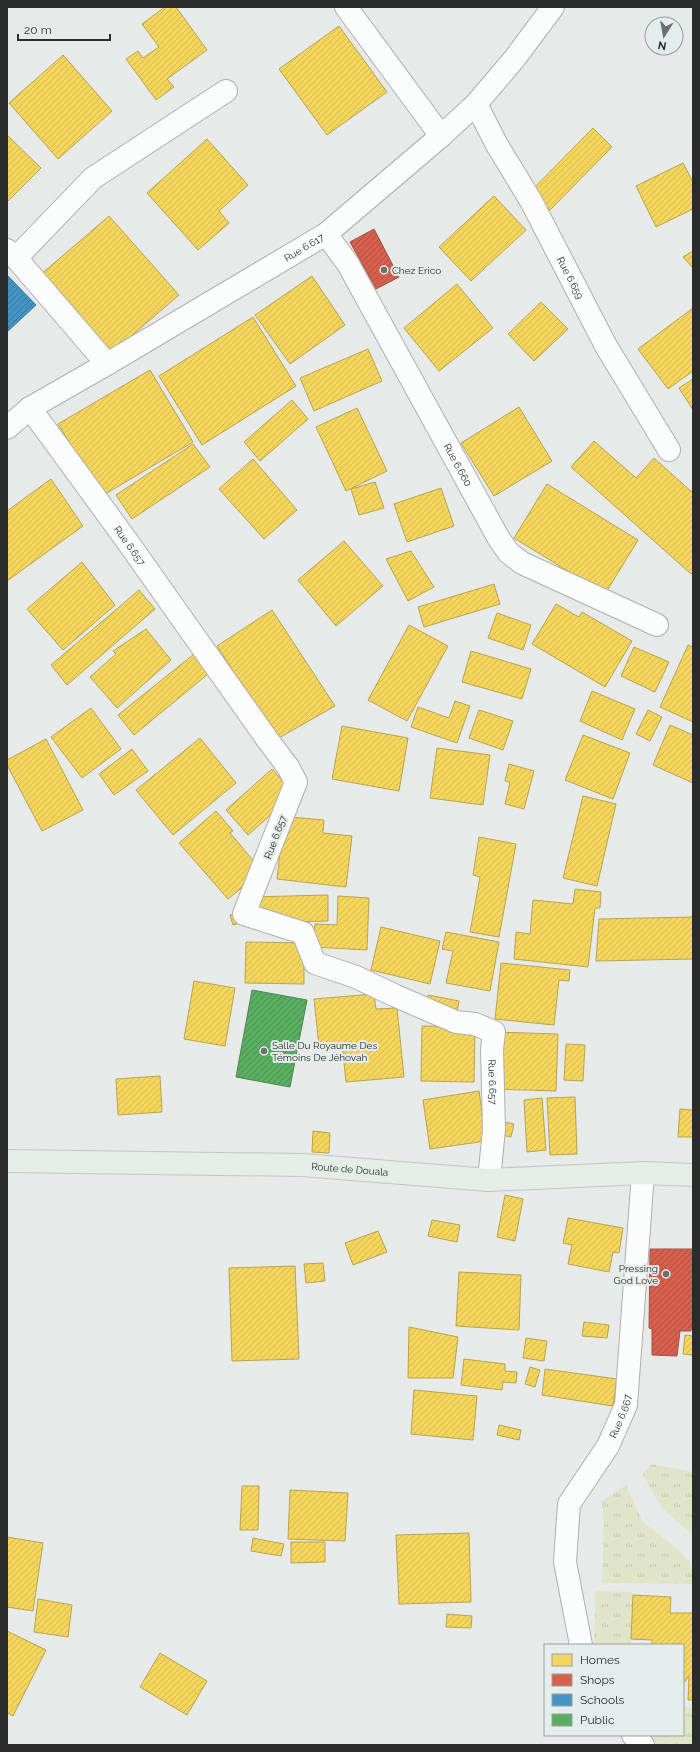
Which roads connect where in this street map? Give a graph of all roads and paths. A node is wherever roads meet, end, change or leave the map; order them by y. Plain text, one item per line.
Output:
1 (346, 7) edge
2 (553, 7) edge
3 (226, 91) dead end
4 (476, 104) junction
5 (441, 136) junction
6 (326, 234) junction
7 (12, 254) edge
8 (107, 364) junction
9 (30, 408) junction
10 (7, 428) edge
11 (669, 450) dead end
12 (657, 625) dead end
13 (7, 1161) edge
14 (643, 1173) junction
15 (693, 1175) edge
16 (489, 1180) junction
17 (581, 1644) edge
18 (634, 1736) edge
19 (643, 1745) edge

1 - 5 street
2 - 4 street, Rue 6.617
3 - 7 street
4 - 5 street, Rue 6.617
4 - 11 street, Rue 6.659
5 - 6 street, Rue 6.617
6 - 8 street, Rue 6.617
6 - 12 street, Rue 6.660
7 - 8 street
8 - 9 street, Rue 6.617
9 - 10 street, Rue 6.617
9 - 16 street, Rue 6.657
13 - 16 highway, Route de Douala
14 - 15 highway, Route de Douala
14 - 16 highway, Route de Douala
14 - 17 street, Rue 6.667
18 - 19 street

